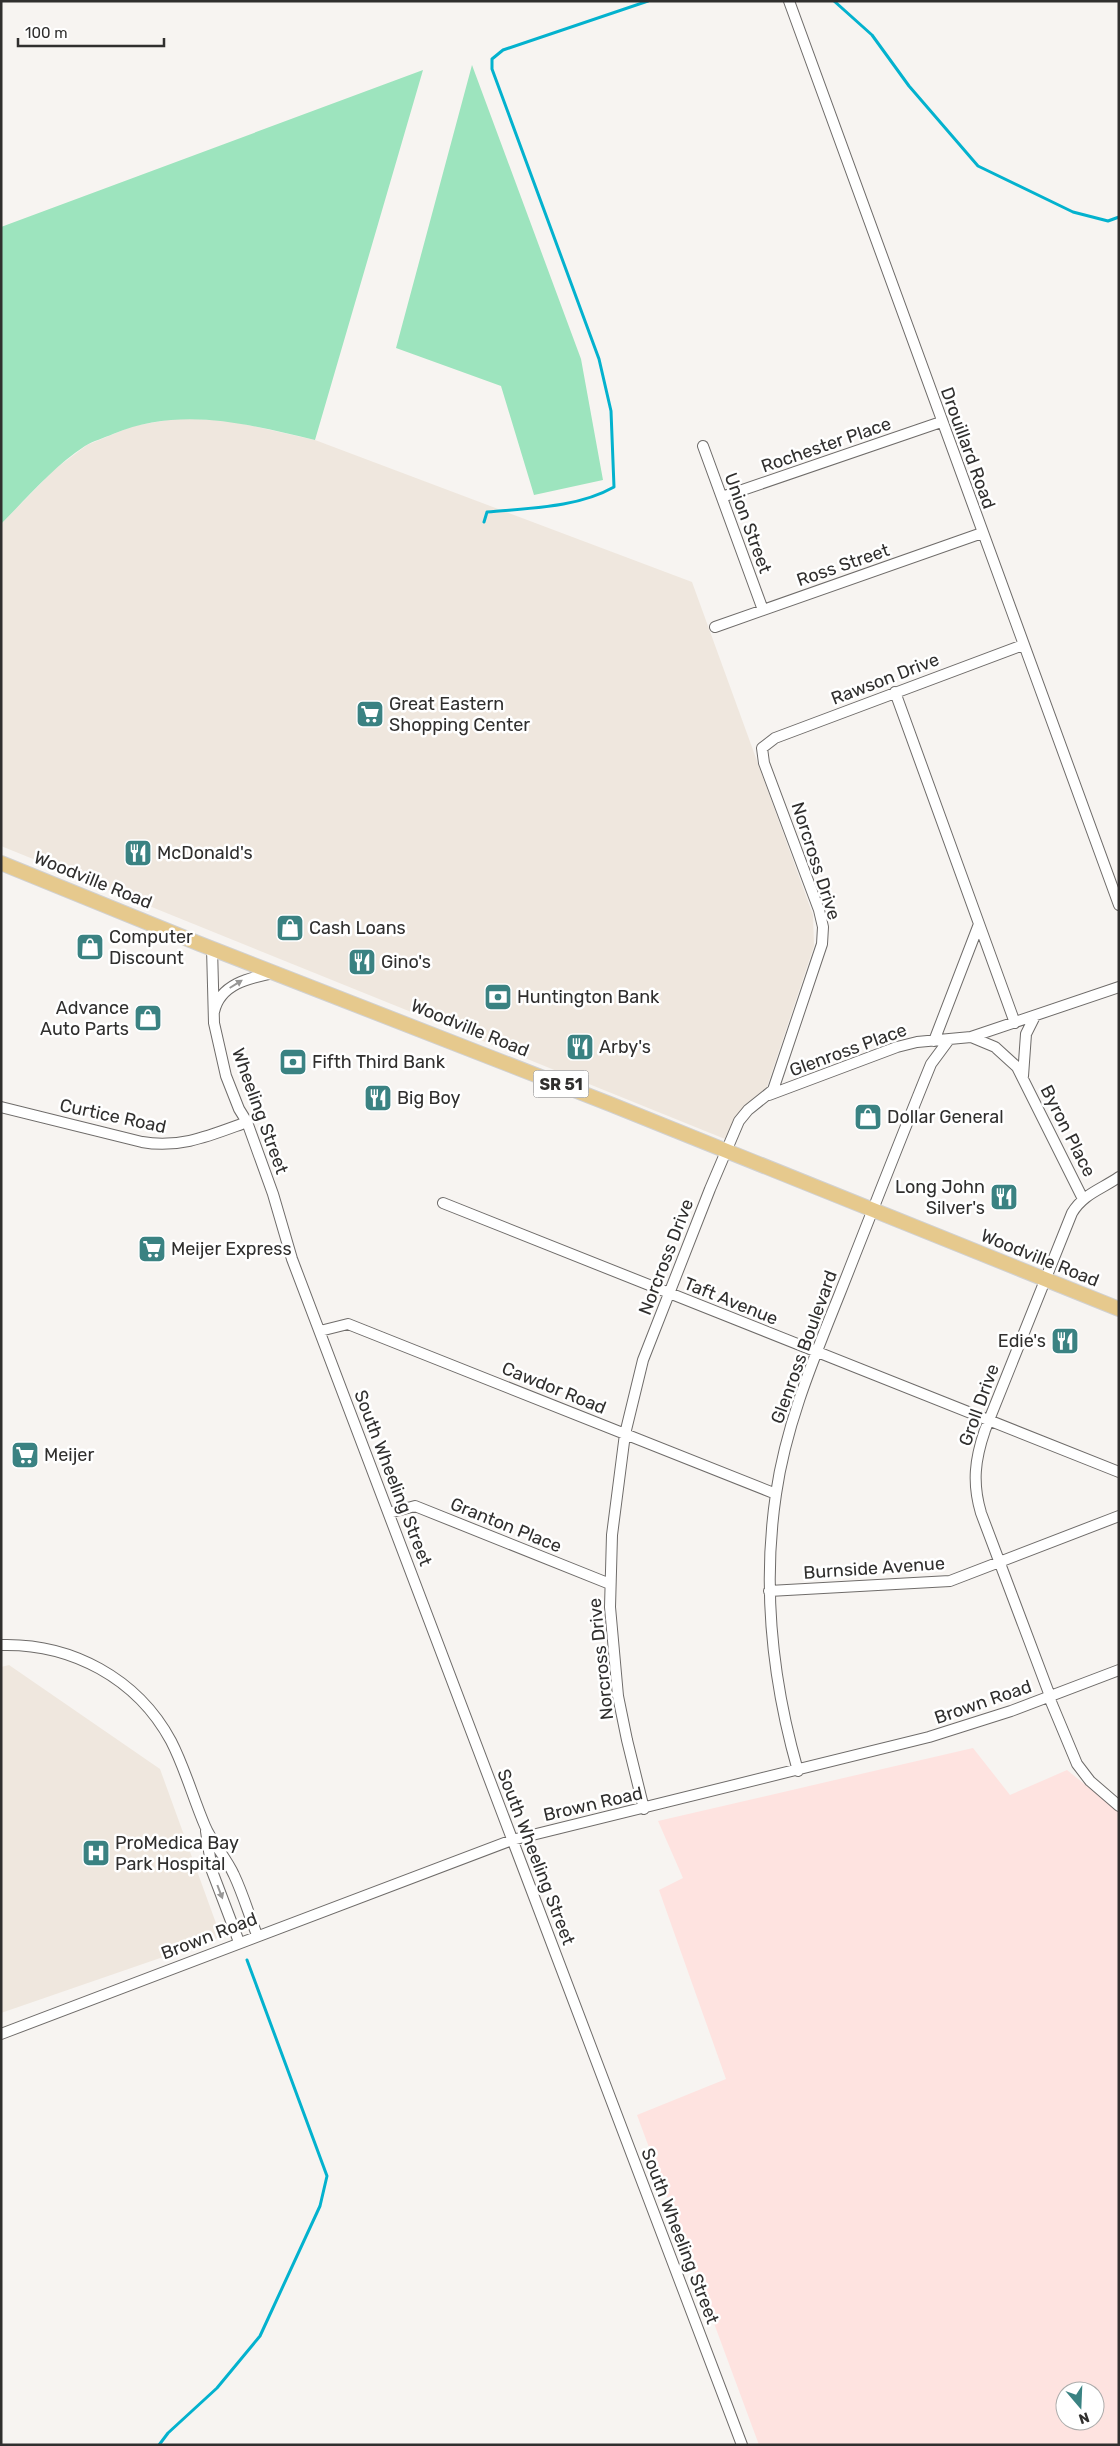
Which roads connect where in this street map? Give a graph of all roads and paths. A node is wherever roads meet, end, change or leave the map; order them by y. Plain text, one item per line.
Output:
1 (789, 1) edge
2 (941, 422) junction
3 (703, 446) dead end
4 (722, 497) junction
5 (982, 533) junction
6 (763, 610) junction
7 (715, 627) dead end
8 (1023, 645) junction
9 (894, 692) junction
10 (762, 748) joint
11 (1, 863) edge
12 (1119, 905) edge
13 (979, 924) junction
14 (212, 948) junction
15 (274, 972) junction
16 (1119, 987) edge
17 (213, 1015) junction
18 (1035, 1016) junction
19 (1015, 1023) junction
20 (971, 1038) junction
21 (934, 1041) junction
22 (948, 1041) junction
23 (1023, 1077) junction
24 (768, 1096) junction
25 (1, 1107) edge
26 (247, 1122) junction
27 (726, 1152) junction
28 (1119, 1176) edge
29 (1083, 1199) junction
30 (443, 1203) dead end
31 (872, 1211) junction
32 (1044, 1279) junction
33 (301, 1281) joint
34 (669, 1294) junction
35 (1119, 1309) edge
36 (320, 1331) junction
37 (816, 1352) junction
38 (989, 1421) junction
39 (625, 1434) junction
40 (1119, 1472) edge
41 (776, 1494) junction
42 (389, 1513) junction
43 (1119, 1516) edge
44 (999, 1562) junction
45 (610, 1584) junction
46 (769, 1591) junction
47 (1, 1645) edge
48 (1119, 1670) edge
49 (1050, 1696) junction
50 (798, 1771) junction
51 (1119, 1806) edge
52 (644, 1809) junction
53 (206, 1828) junction
54 (512, 1840) junction
55 (257, 1936) junction
56 (239, 1942) junction
57 (1, 2034) edge
58 (742, 2445) edge

1 - 2 street, Drouillard Road
2 - 4 street, Rochester Place
2 - 5 street, Drouillard Road
3 - 4 street, Union Street
4 - 6 street, Union Street
5 - 6 street, Ross Street
5 - 8 street, Drouillard Road
6 - 7 street, Ross Street
8 - 9 street, Rawson Drive
8 - 12 street, Drouillard Road
9 - 10 street, Rawson Drive
9 - 13 street
10 - 24 street, Norcross Drive
11 - 14 main road, Woodville Road / SR 51
13 - 19 street
13 - 21 street, Glenross Place
14 - 15 main road, Woodville Road / SR 51
14 - 17 street, Wheeling Street
17 -> 15 street
15 - 27 main road, Woodville Road / SR 51
16 - 18 street
17 - 26 street, Wheeling Street
18 - 19 street
18 - 23 street, Byron Place
19 - 20 street
20 - 22 street
20 - 23 street, Byron Place
21 - 22 street
21 - 24 street, Glenross Place
22 - 31 street, Glenross Boulevard
23 - 29 street, Byron Place
24 - 27 street, Norcross Drive
25 - 26 street, Curtice Road
26 - 33 street, Wheeling Street
27 - 31 main road, Woodville Road / SR 51
27 - 34 street, Norcross Drive
28 - 29 street, Groll Drive
29 - 32 street, Groll Drive
30 - 34 street, Taft Avenue
31 - 32 main road, Woodville Road / SR 51
31 - 37 street, Glenross Boulevard
32 - 35 main road, Woodville Road / SR 51
32 - 38 street, Groll Drive
33 - 36 street, South Wheeling Street
34 - 37 street, Taft Avenue
34 - 39 street, Norcross Drive
36 - 39 street, Cawdor Road
36 - 42 street, South Wheeling Street
37 - 38 street, Taft Avenue
37 - 41 street, Glenross Boulevard
38 - 40 street, Taft Avenue
38 - 44 street, Groll Drive
39 - 41 street, Cawdor Road
39 - 45 street, Norcross Drive
41 - 46 street, Glenross Boulevard
42 - 45 street, Granton Place
42 - 54 street, South Wheeling Street
43 - 44 street, Burnside Avenue
44 - 46 street, Burnside Avenue
44 - 49 street, Groll Drive
45 - 52 street, Norcross Drive
46 - 50 street, Glenross Boulevard
47 - 53 street
48 - 49 street, Brown Road
49 - 50 street, Brown Road
49 - 51 street, Groll Drive
50 - 52 street, Brown Road
52 - 54 street, Brown Road
53 - 55 street
53 -> 56 street
54 - 55 street, Brown Road
54 - 58 street, South Wheeling Street
55 - 56 street, Brown Road
56 - 57 street, Brown Road

